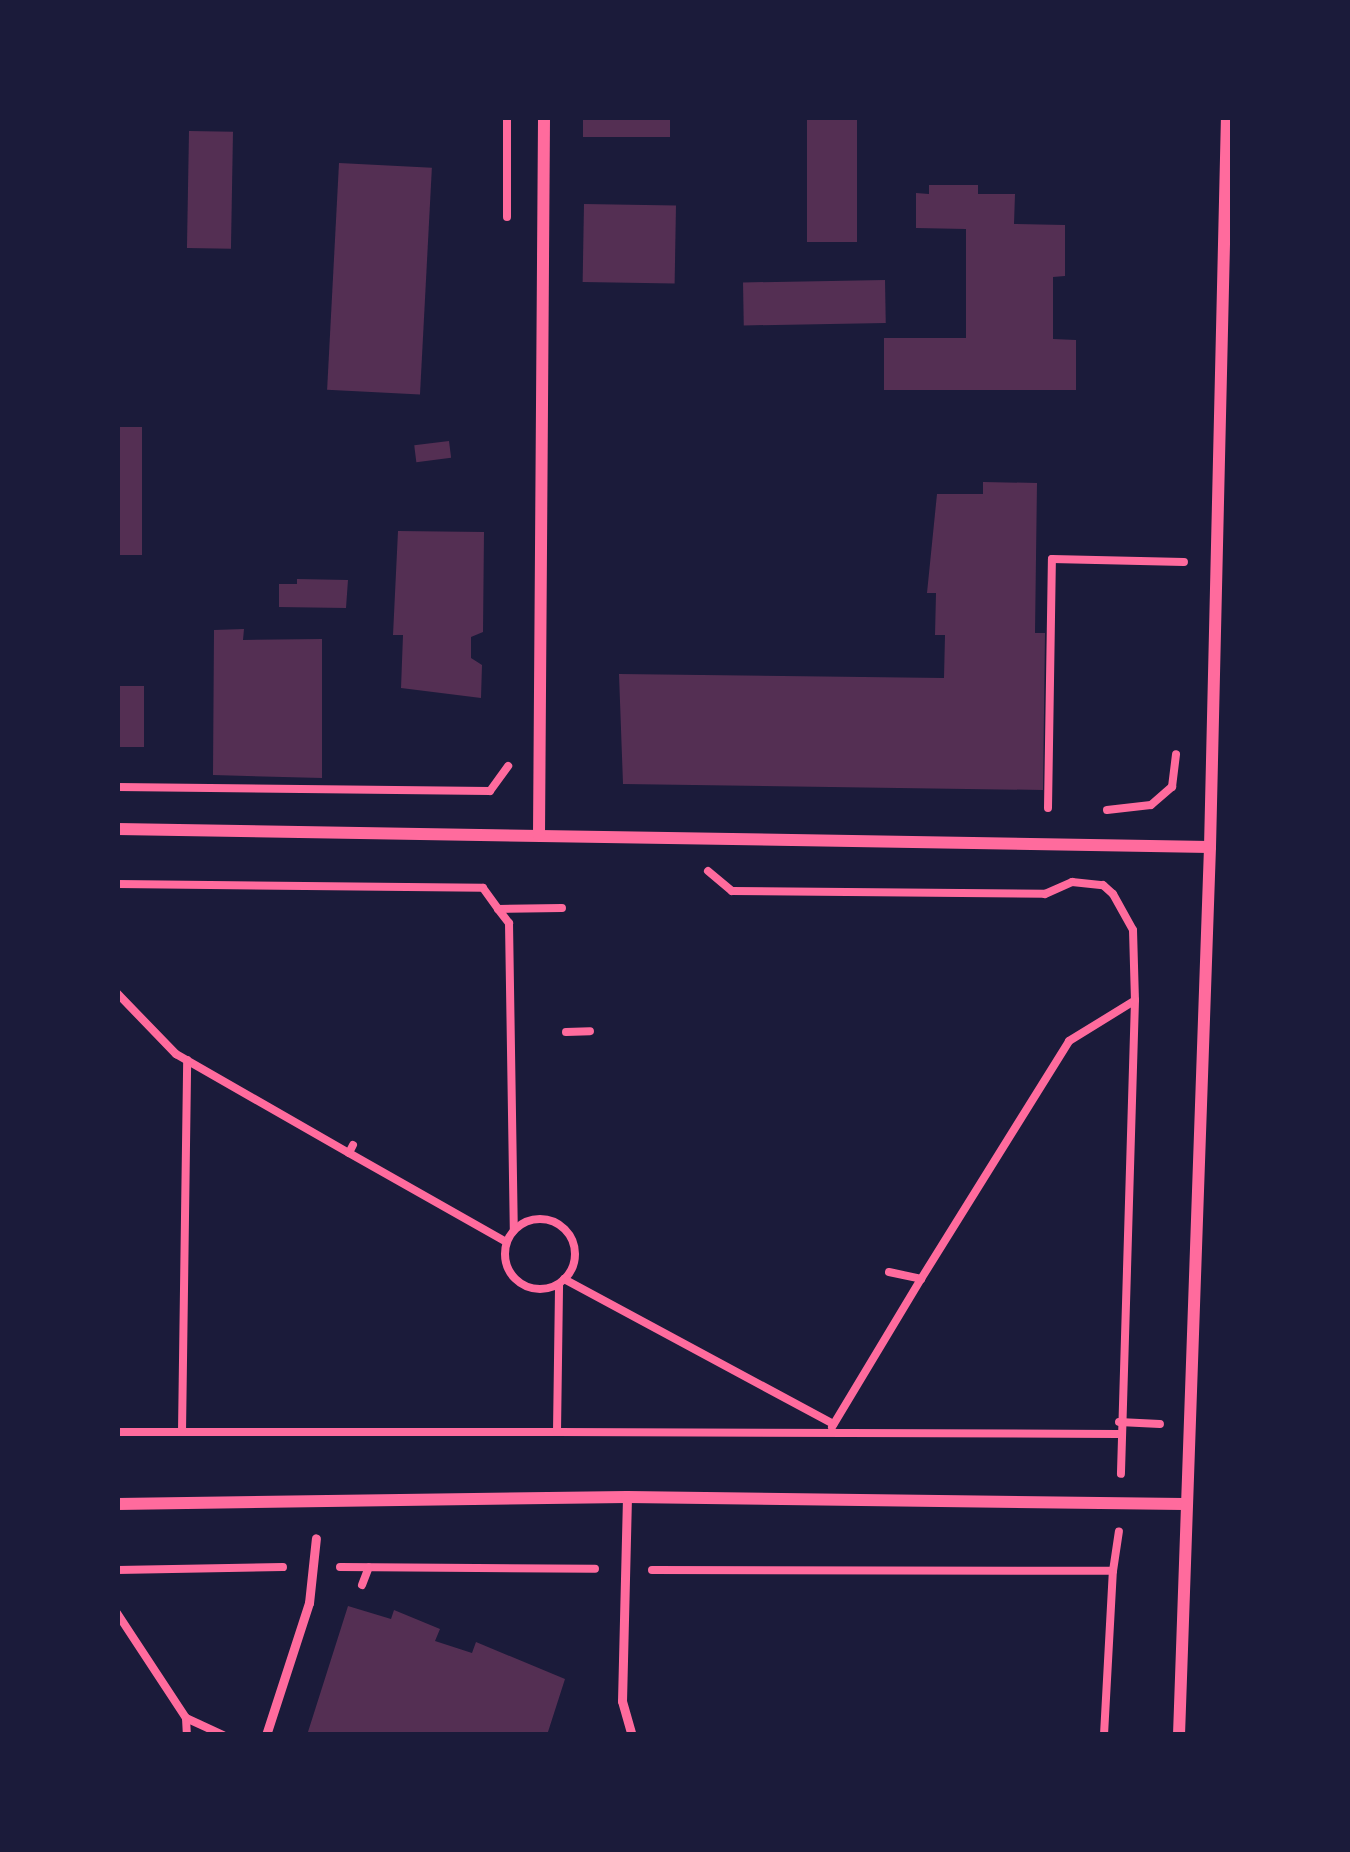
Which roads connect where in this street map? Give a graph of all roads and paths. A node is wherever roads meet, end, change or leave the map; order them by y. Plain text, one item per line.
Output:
1 (544, 117) edge
2 (1227, 117) edge
3 (1227, 374) edge
4 (1185, 540) dead end
5 (1184, 562) junction
6 (1184, 583) dead end
7 (1178, 746) dead end
8 (508, 747) dead end
9 (117, 787) edge
10 (1048, 808) dead end
11 (1109, 810) dead end
12 (117, 829) edge
13 (538, 835) junction
14 (1210, 847) junction
15 (688, 872) dead end
16 (117, 884) edge
17 (562, 908) dead end
18 (498, 909) junction
19 (117, 993) edge
20 (1135, 1000) junction
21 (590, 1031) dead end
22 (566, 1032) dead end
23 (187, 1060) junction
24 (514, 1230) junction
25 (506, 1242) junction
26 (889, 1272) dead end
27 (921, 1279) junction
28 (561, 1282) junction
29 (832, 1428) junction
30 (117, 1432) edge
31 (182, 1432) junction
32 (557, 1432) junction
33 (1118, 1434) junction
34 (628, 1497) junction
35 (1123, 1500) junction
36 (117, 1504) edge
37 (1184, 1504) junction
38 (316, 1538) dead end
39 (316, 1567) junction
40 (369, 1567) junction
41 (117, 1570) edge
42 (626, 1570) junction
43 (1113, 1571) junction
44 (362, 1585) dead end
45 (117, 1613) edge
46 (186, 1718) junction
47 (187, 1735) edge
48 (223, 1735) edge
49 (266, 1735) edge
50 (632, 1735) edge
51 (1104, 1735) edge
52 (1178, 1735) edge

1 - 13 street
2 - 3 street
3 - 14 street
4 - 5 path
5 - 6 path
5 - 10 path
7 - 11 path
8 - 9 path
12 - 13 street
13 - 14 street
14 - 37 street
15 - 20 path
16 - 18 path
17 - 18 path
18 - 24 path
19 - 23 path
20 - 27 path
20 - 33 path
21 - 22 path
23 - 25 path
23 - 31 path
24 - 25 path
24 - 28 path
25 - 28 path
26 - 27 path
27 - 29 path
28 - 29 path
28 - 32 path
29 - 32 path
29 - 33 path
30 - 31 path
31 - 32 path
33 - 35 path
34 - 35 street
34 - 36 street
34 - 42 lane
35 - 37 street
35 - 43 path
37 - 52 street
38 - 39 lane
39 - 40 path
39 - 41 path
39 - 49 lane
40 - 42 path
40 - 44 path
42 - 43 path
42 - 50 lane
43 - 51 path
45 - 46 path
46 - 47 path
46 - 48 path

